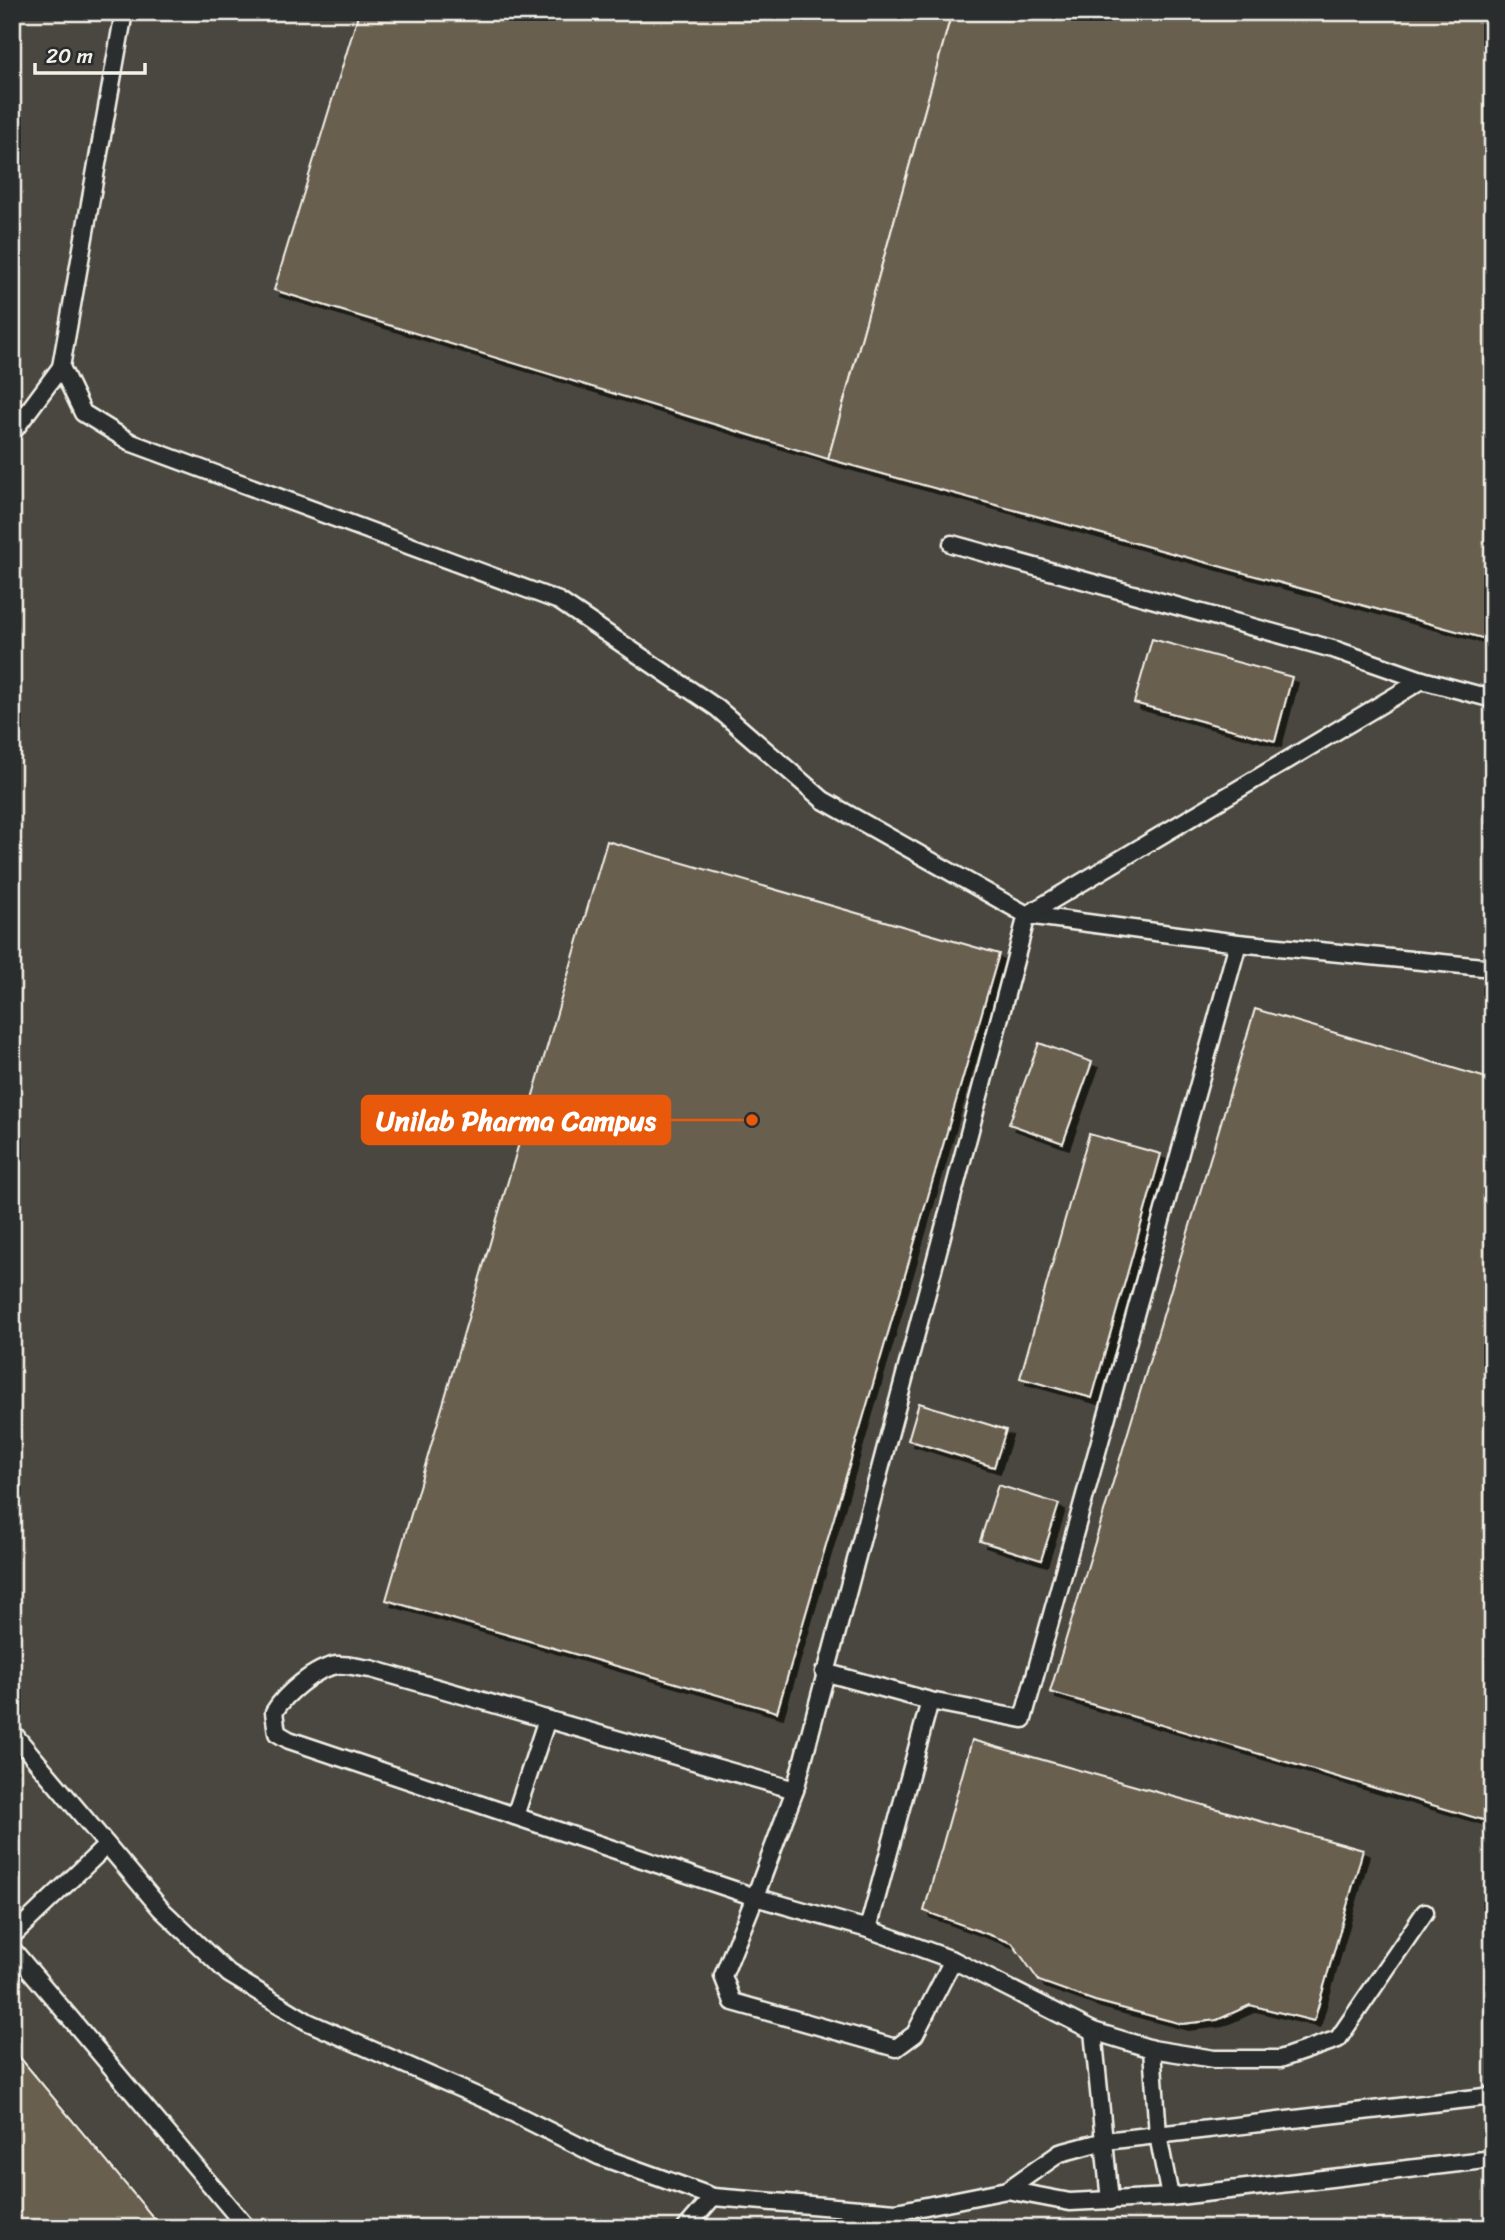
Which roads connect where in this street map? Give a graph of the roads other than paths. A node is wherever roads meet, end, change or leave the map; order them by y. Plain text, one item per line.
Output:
1 (124, 12) edge
2 (61, 367) junction
3 (12, 433) edge
4 (952, 544) dead end
5 (1422, 680) junction
6 (1493, 699) edge
7 (1027, 915) junction
8 (1238, 943) junction
9 (1493, 968) edge
10 (824, 1672) junction
11 (930, 1702) junction
12 (547, 1719) junction
13 (12, 1732) edge
14 (795, 1790) junction
15 (515, 1816) junction
16 (107, 1845) junction
17 (755, 1897) junction
18 (1425, 1912) dead end
19 (868, 1929) junction
20 (12, 1936) edge
21 (12, 1949) edge
22 (953, 1961) junction
23 (1093, 2031) junction
24 (1152, 2049) junction
25 (1493, 2096) edge
26 (1158, 2135) junction
27 (1105, 2141) junction
28 (1493, 2160) edge
29 (1007, 2190) junction
30 (713, 2197) junction
31 (1170, 2197) junction
32 (1110, 2201) junction
33 (247, 2228) edge
34 (686, 2228) edge

1 - 2 lane
2 - 3 lane
2 - 7 lane
4 - 5 lane
5 - 6 lane
5 - 7 lane
7 - 8 lane
7 - 10 lane
8 - 9 lane
8 - 11 lane
10 - 11 lane
10 - 14 lane
11 - 19 lane
12 - 14 lane
12 - 15 lane
12 - 15 lane
13 - 16 lane
14 - 17 lane
15 - 17 lane
16 - 20 lane
16 - 30 lane
17 - 19 lane
17 - 22 lane
18 - 24 lane
19 - 22 lane
21 - 33 lane
22 - 23 lane
23 - 24 lane
23 - 27 lane
24 - 26 lane
25 - 26 lane
26 - 27 lane
26 - 31 lane
27 - 29 lane
27 - 32 lane
28 - 31 lane
29 - 30 lane
29 - 32 lane
30 - 34 lane
31 - 32 lane

